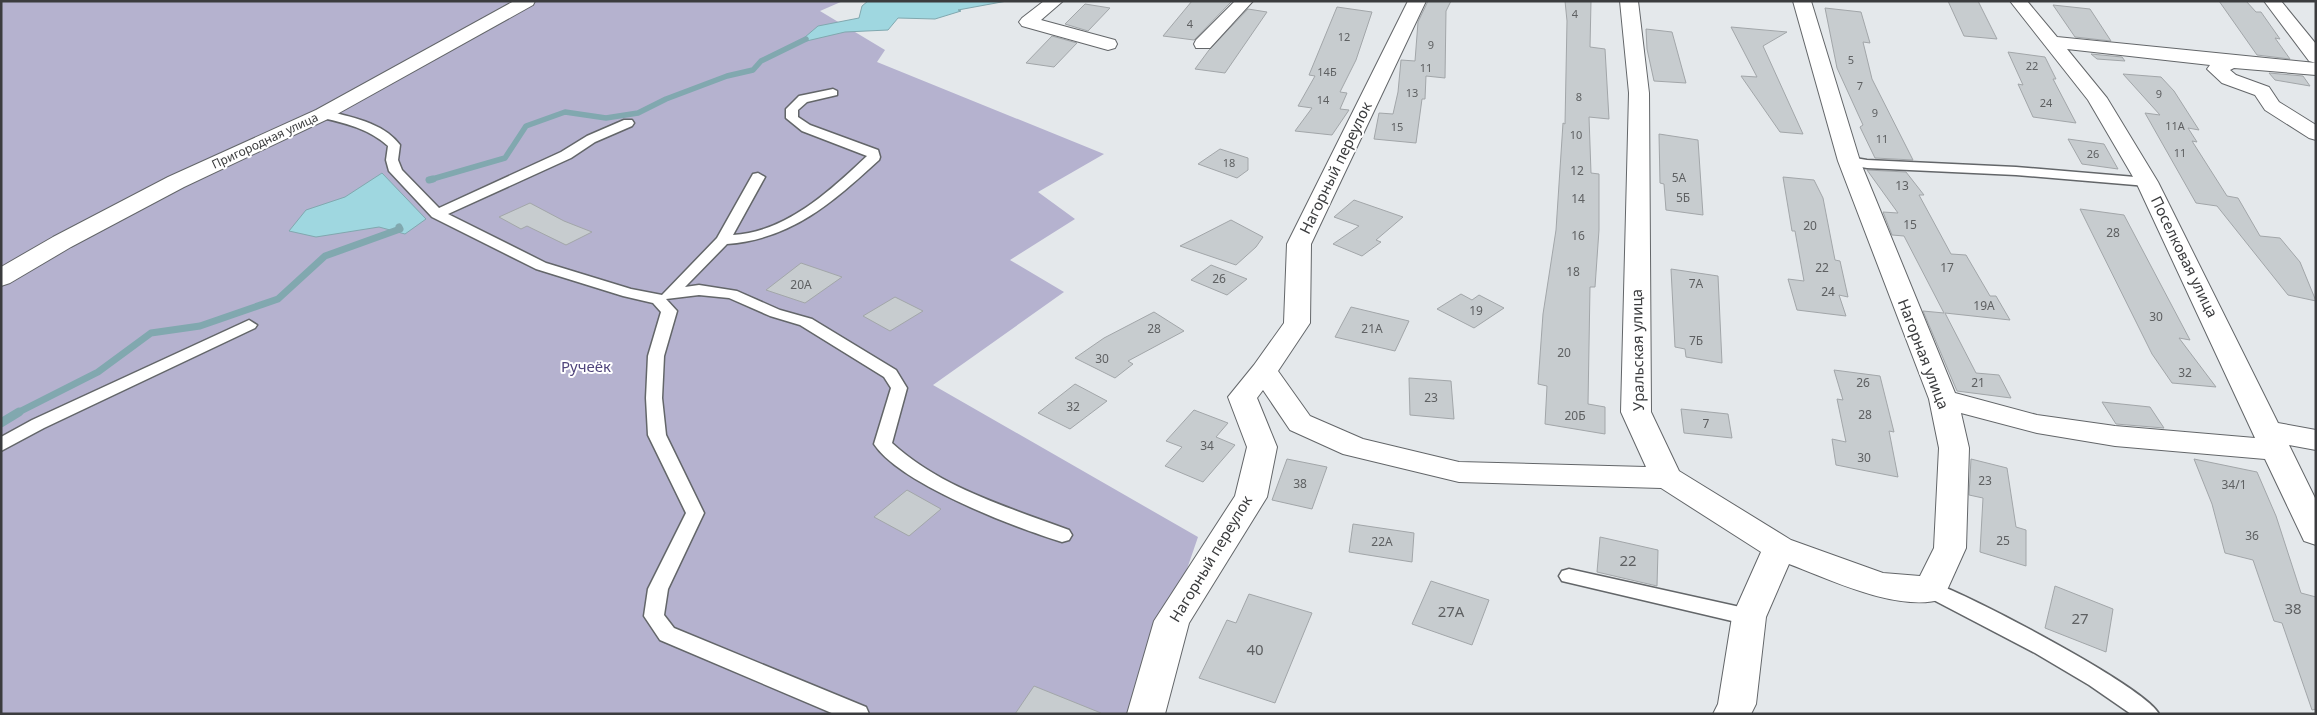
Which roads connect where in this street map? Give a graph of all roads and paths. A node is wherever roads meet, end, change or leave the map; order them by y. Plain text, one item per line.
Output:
1 (527, 1) edge
2 (1055, 1) edge
3 (1245, 1) edge
4 (1417, 1) edge
5 (1629, 1) edge
6 (1802, 1) edge
7 (2018, 1) edge
8 (2272, 1) edge
9 (2051, 42) junction
10 (1108, 44) dead end
11 (1203, 44) dead end
12 (2316, 57) edge
13 (2228, 63) junction
14 (2316, 69) edge
15 (833, 93) dead end
16 (323, 114) junction
17 (628, 123) dead end
18 (2316, 134) edge
19 (1849, 161) junction
20 (758, 177) dead end
21 (2147, 182) junction
22 (437, 214) junction
23 (723, 240) junction
24 (1, 278) edge
25 (665, 296) junction
26 (249, 325) dead end
27 (1264, 371) junction
28 (1943, 400) junction
29 (2273, 440) junction
30 (2316, 440) edge
31 (1, 445) edge
32 (1667, 478) junction
33 (2316, 533) edge
34 (1062, 534) dead end
35 (1779, 548) junction
36 (1569, 576) dead end
37 (1931, 590) junction
38 (1749, 617) junction
39 (858, 714) edge
40 (1146, 714) edge
41 (1732, 714) edge
42 (2148, 714) edge

1 - 16 street, Пригородная улица
2 - 10 street
3 - 11 street
4 - 27 street, Нагорный переулок
5 - 32 street, Уральская улица
6 - 19 street, Нагорная улица
7 - 9 street, Поселковая улица
8 - 12 street
9 - 13 street
9 - 21 street, Поселковая улица
13 - 14 street
13 - 18 street
15 - 23 lane
16 - 22 lane
16 - 24 street, Пригородная улица
17 - 22 lane
19 - 21 lane
19 - 28 street, Нагорная улица
20 - 23 lane
21 - 29 street, Поселковая улица
22 - 25 lane
23 - 25 lane
25 - 34 lane
25 - 39 lane
26 - 31 lane
27 - 32 street
27 - 40 street, Нагорный переулок
28 - 29 street
28 - 37 street, Нагорная улица
29 - 30 street
29 - 33 street, Поселковая улица
32 - 35 street
35 - 37 street
35 - 38 street
36 - 38 lane
37 - 42 lane
38 - 41 street

